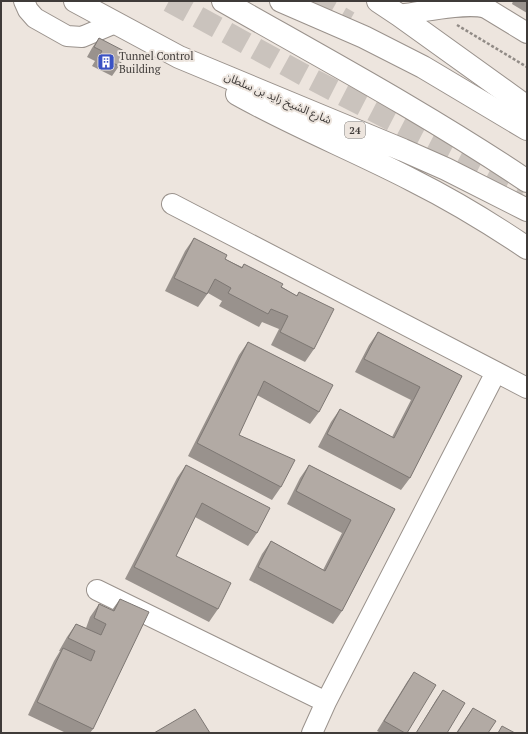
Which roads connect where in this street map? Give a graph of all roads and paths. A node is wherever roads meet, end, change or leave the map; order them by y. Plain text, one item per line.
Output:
1 (24, 1) edge
2 (75, 1) edge
3 (223, 1) edge
4 (282, 1) edge
5 (378, 1) edge
6 (476, 4) edge
7 (449, 8) junction
8 (399, 15) junction
9 (115, 23) junction
10 (527, 33) edge
11 (179, 57) junction
12 (527, 67) edge
13 (527, 107) edge
14 (527, 129) edge
15 (527, 181) edge
16 (172, 204) dead end
17 (527, 210) edge
18 (527, 248) edge
19 (496, 372) junction
20 (527, 388) edge
21 (97, 590) dead end
22 (326, 702) junction
23 (312, 733) edge

1 - 9 lane
2 - 9 main road, شارع الشيخ زايد بن سلطان / 24
3 - 15 main road
4 - 14 main road
5 - 8 main road
6 - 7 lane
6 - 10 lane
7 - 8 lane
7 - 12 path
8 - 13 main road
9 - 11 main road, شارع الشيخ زايد بن سلطان / 24
11 - 17 main road, شارع الشيخ زايد بن سلطان / 24
11 - 18 main road
16 - 19 lane
19 - 20 lane
19 - 22 lane
21 - 22 lane
22 - 23 lane

